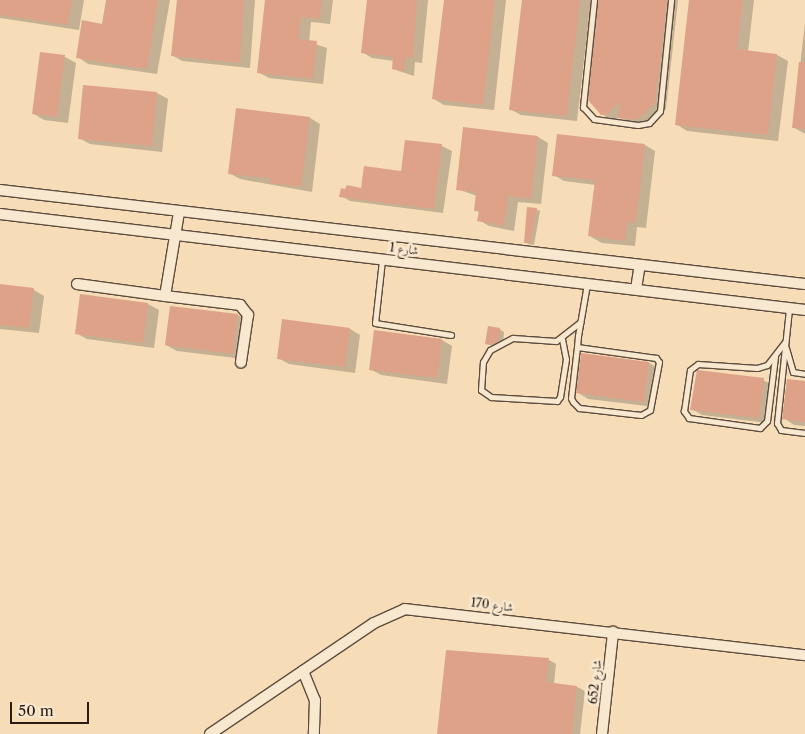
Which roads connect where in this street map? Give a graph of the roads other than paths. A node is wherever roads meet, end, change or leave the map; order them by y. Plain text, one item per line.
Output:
1 (594, 0) edge
2 (671, 0) edge
3 (0, 190) edge
4 (179, 212) junction
5 (0, 214) edge
6 (176, 235) junction
7 (382, 259) junction
8 (640, 265) junction
9 (587, 283) junction
10 (77, 284) dead end
11 (805, 284) edge
12 (636, 289) junction
13 (165, 296) junction
14 (789, 309) junction
15 (805, 310) edge
16 (581, 321) junction
17 (451, 335) dead end
18 (562, 339) junction
19 (785, 342) junction
20 (577, 347) junction
21 (775, 357) junction
22 (241, 362) dead end
23 (805, 374) edge
24 (805, 433) edge
25 (613, 632) junction
26 (805, 655) edge
27 (303, 671) junction
28 (210, 734) edge
29 (314, 734) edge
30 (602, 734) edge

1 - 2 lane
3 - 4 street, شارع 1
4 - 6 street
4 - 8 street, شارع 1
5 - 6 street, شارع 1
6 - 7 street, شارع 1
6 - 13 street
7 - 9 street, شارع 1
7 - 17 lane
8 - 11 street, شارع 1
8 - 12 street
9 - 12 street, شارع 1
9 - 16 lane
10 - 13 street
12 - 14 street, شارع 1
13 - 22 street
14 - 15 street, شارع 1
14 - 19 lane
16 - 18 lane
16 - 20 lane
18 - 18 lane
19 - 21 lane
19 - 23 lane
19 - 24 lane
20 - 20 lane
21 - 21 lane
25 - 26 street, شارع 170
25 - 27 street, شارع 170
25 - 30 street, شارع 652
27 - 28 street, شارع 170
27 - 29 street

